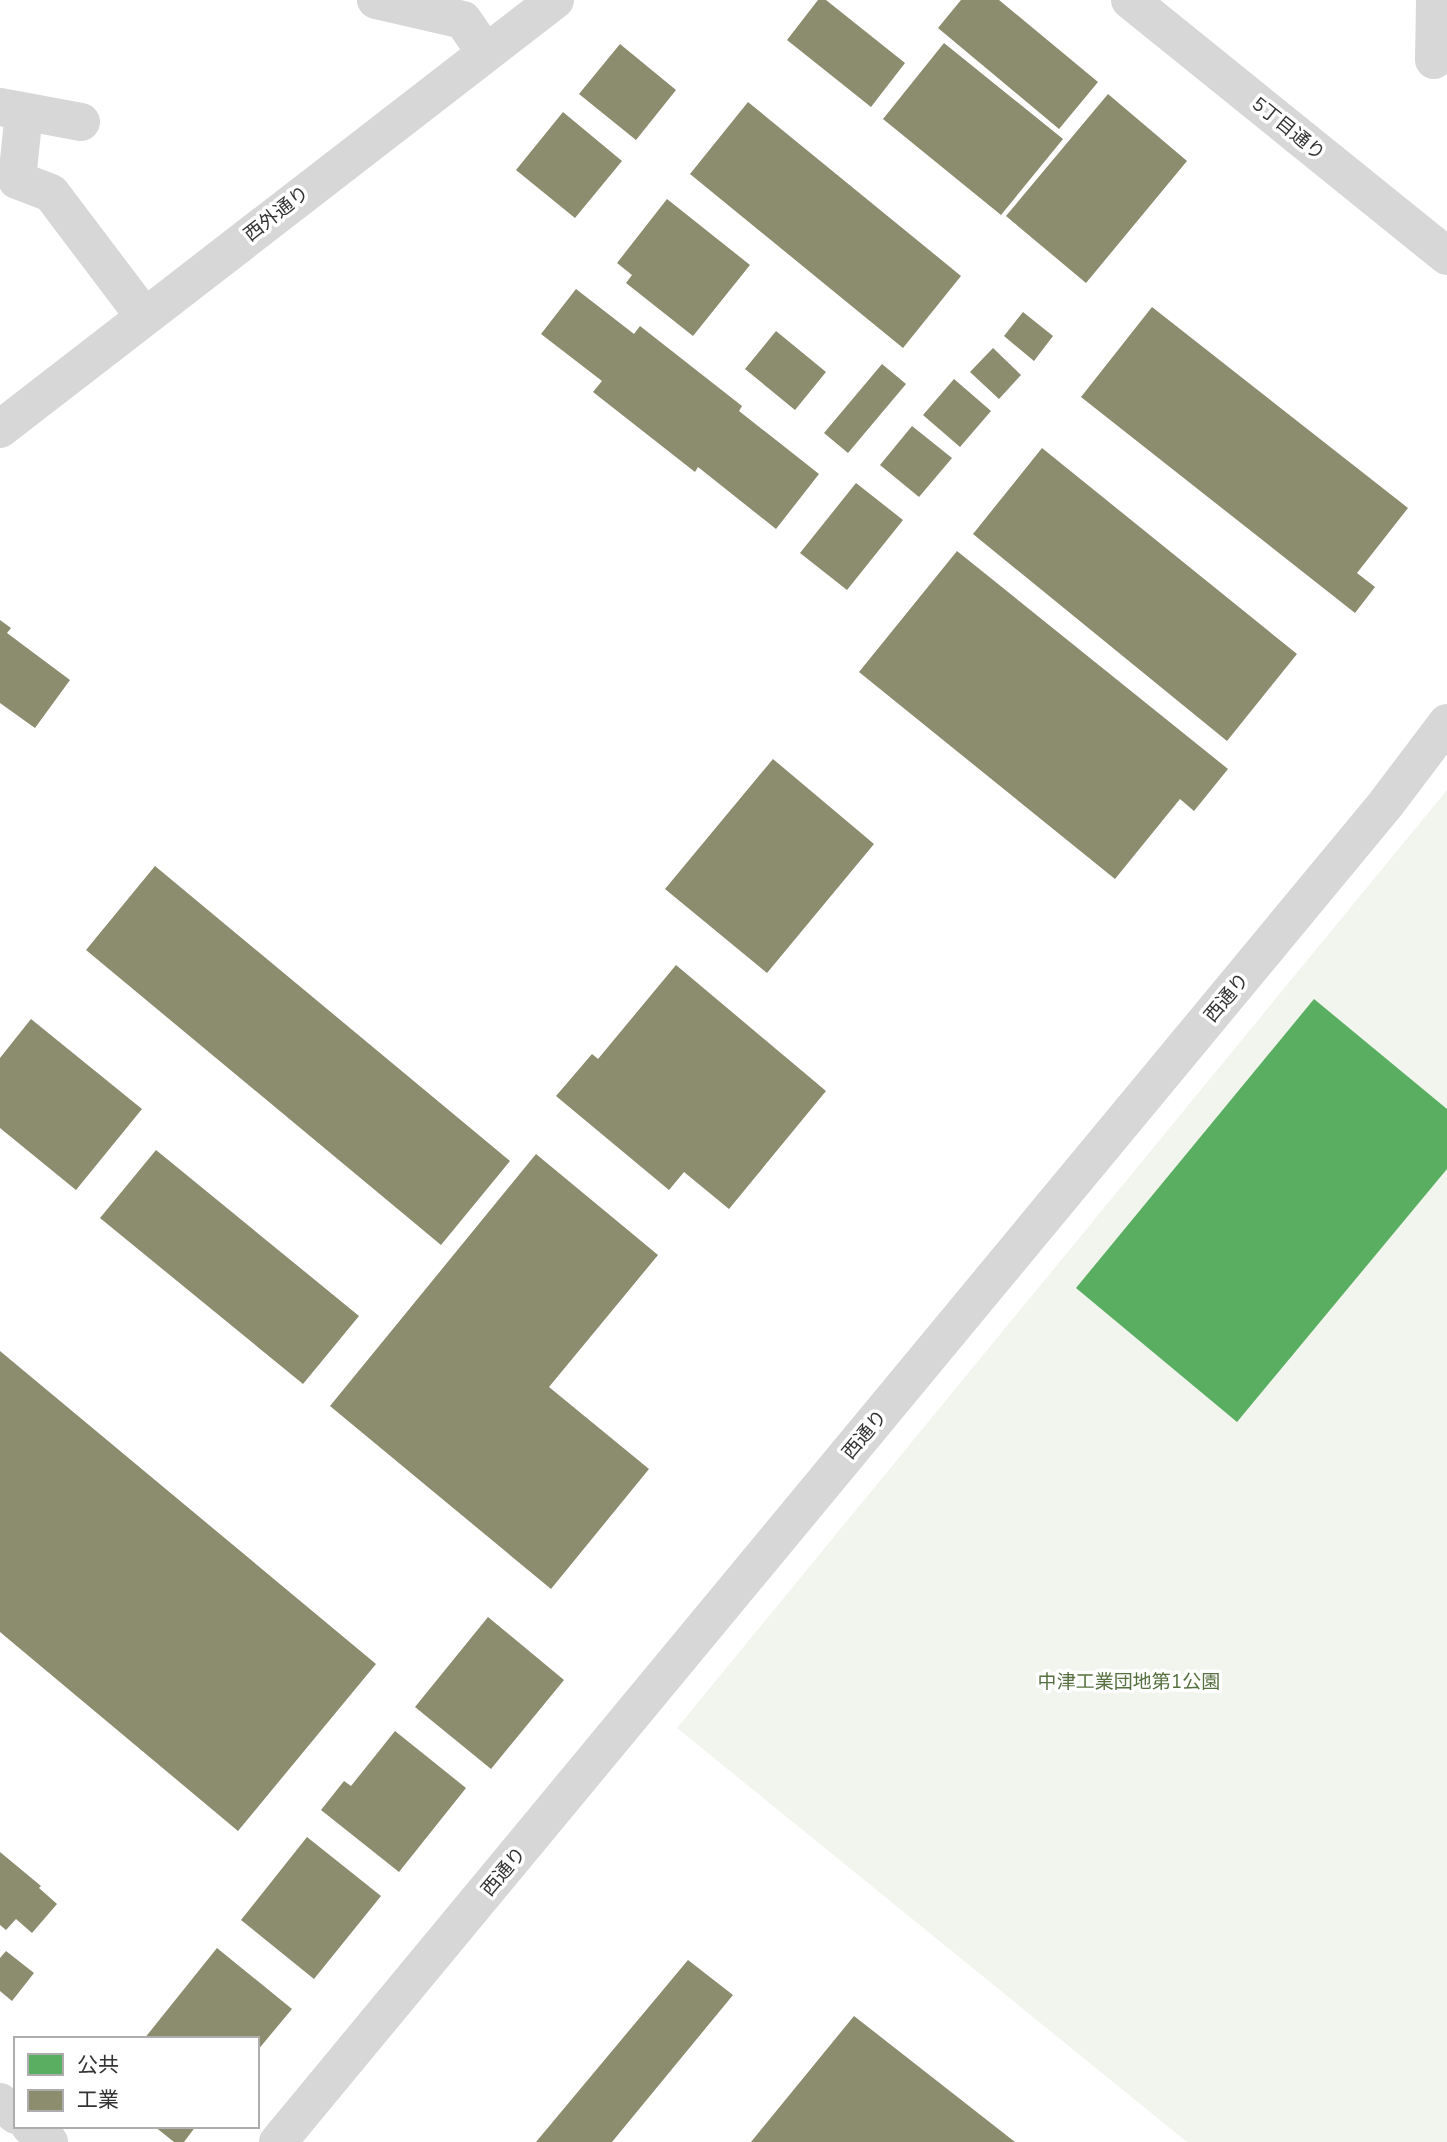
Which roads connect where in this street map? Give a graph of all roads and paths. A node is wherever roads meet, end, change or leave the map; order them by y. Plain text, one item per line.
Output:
1 (376, 0) edge
2 (555, 0) edge
3 (1130, 0) edge
4 (1435, 0) edge
5 (485, 52) junction
6 (1434, 60) dead end
7 (12, 109) edge
8 (81, 122) dead end
9 (1447, 256) edge
10 (144, 316) junction
11 (0, 429) edge
12 (1447, 723) edge
13 (0, 2102) edge
14 (14, 2113) edge
15 (32, 2128) edge
16 (49, 2142) edge
17 (278, 2142) edge

1 - 5 street
2 - 5 street, 西外通り
3 - 9 street, 5丁目通り
4 - 6 street
5 - 10 street, 西外通り
7 - 8 street
7 - 10 street
10 - 11 street, 西外通り
12 - 17 street, 西通り
13 - 14 street
15 - 16 street

